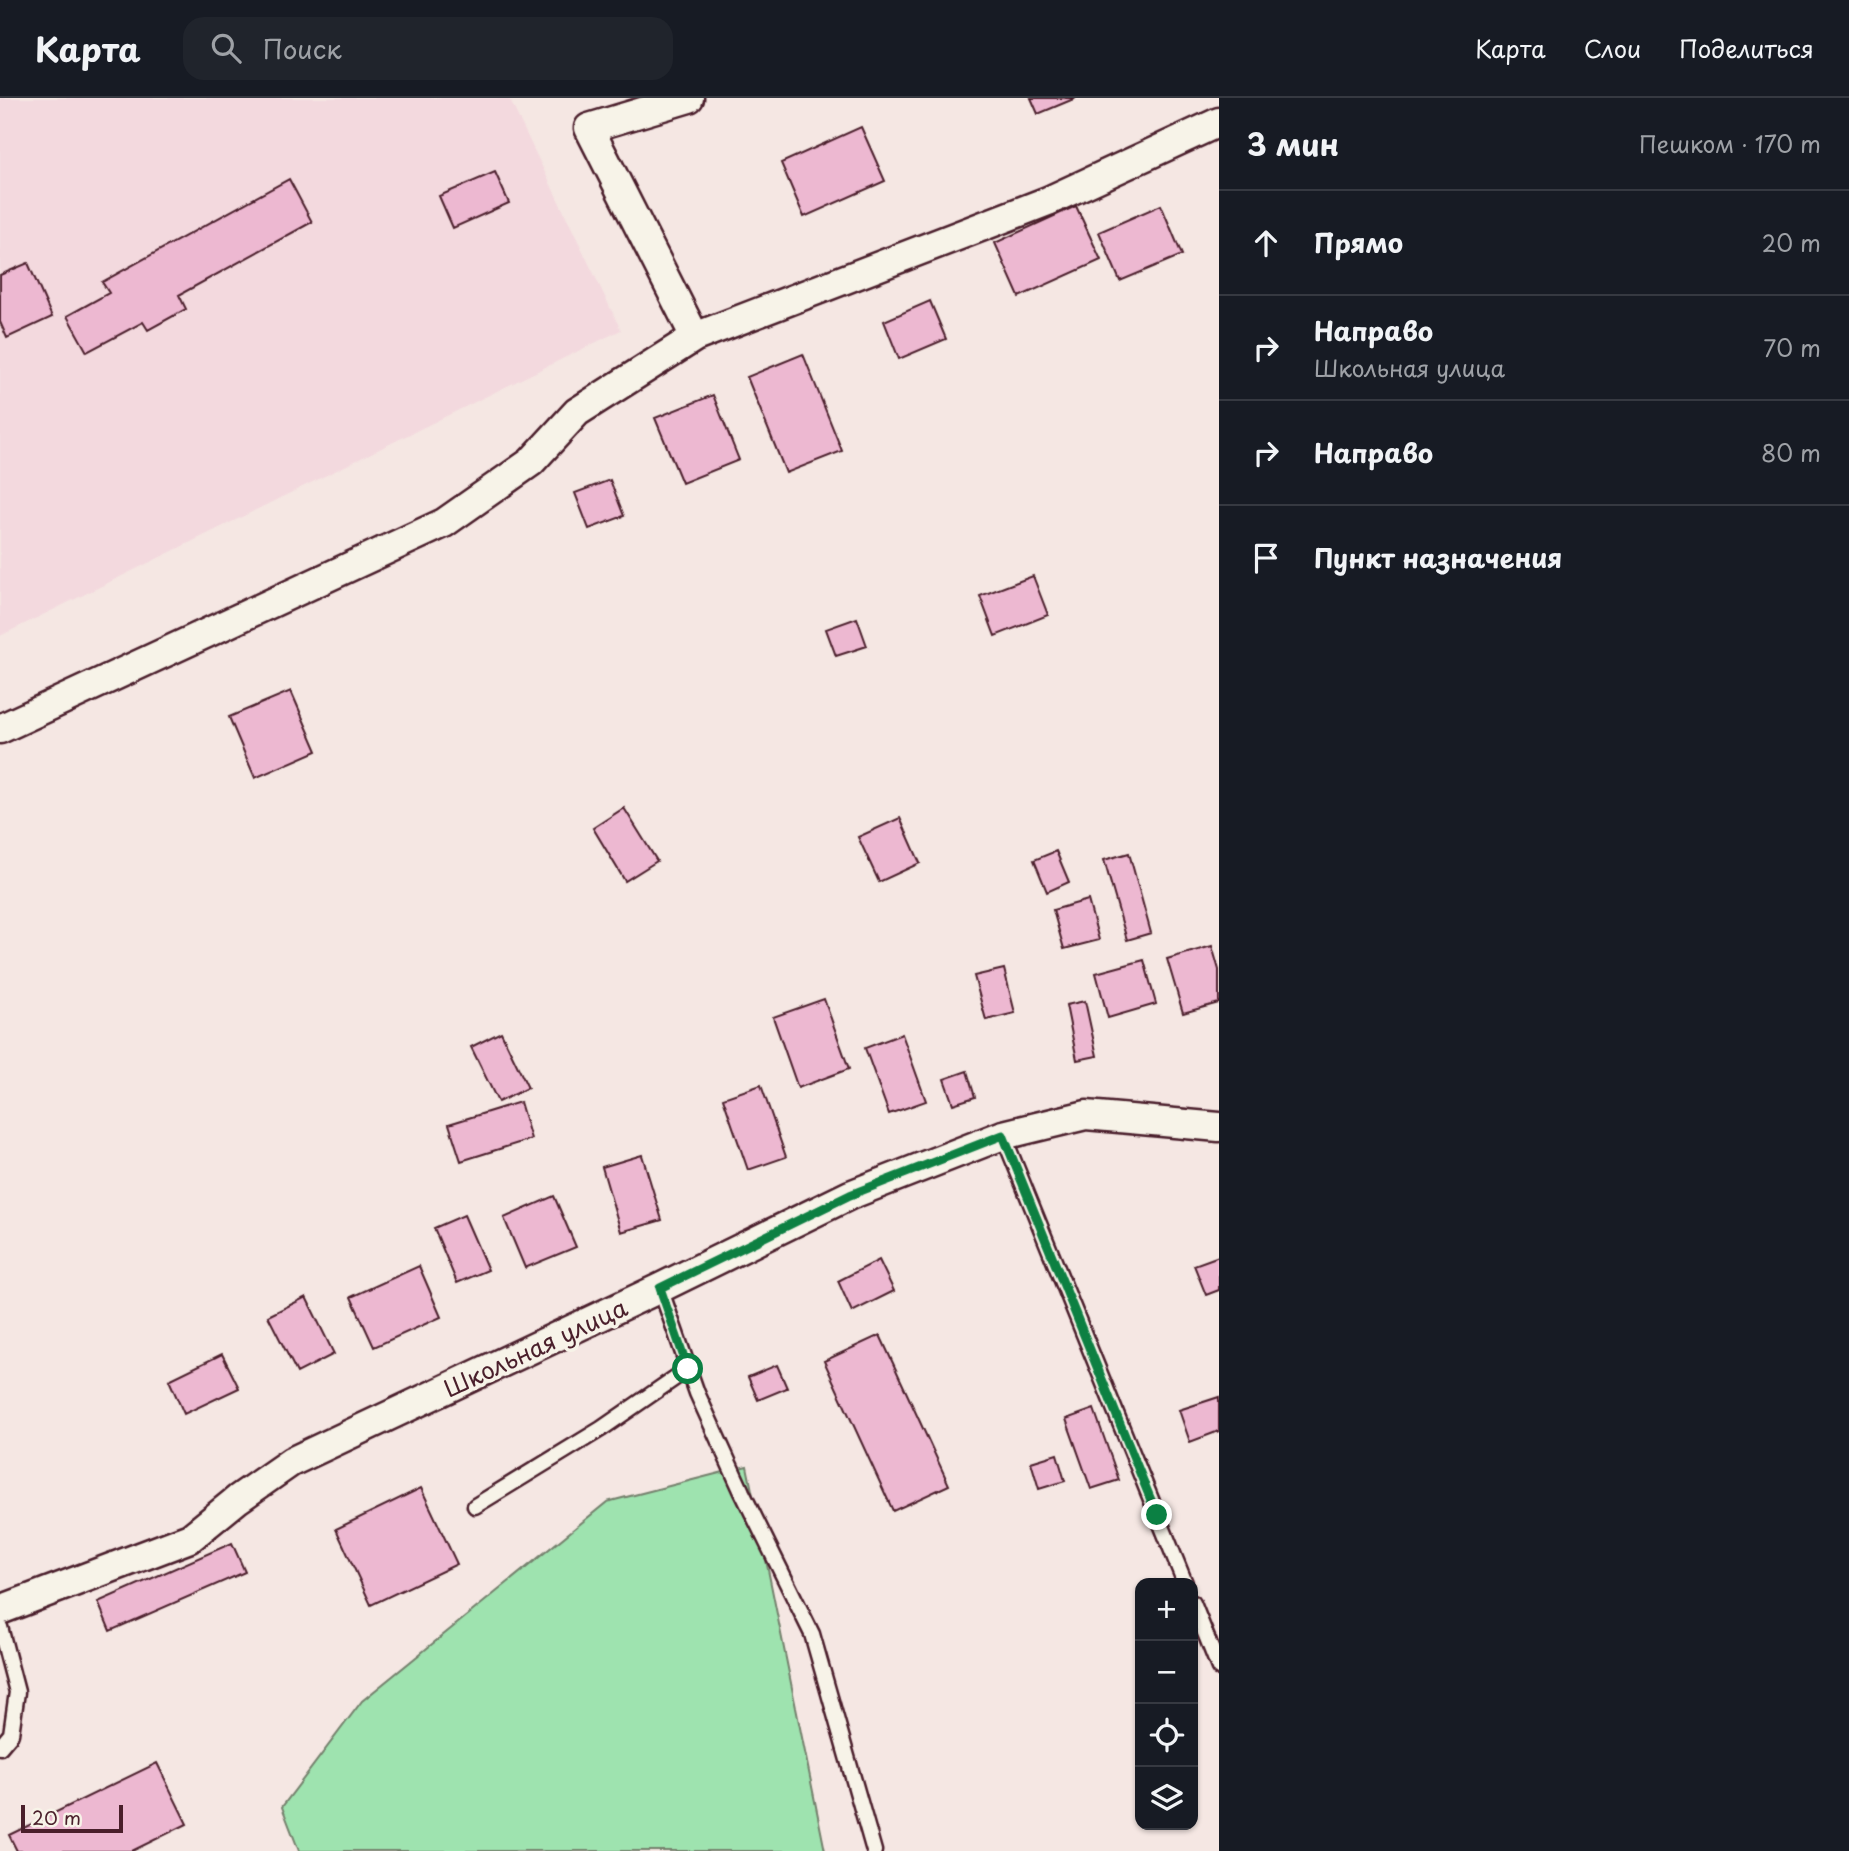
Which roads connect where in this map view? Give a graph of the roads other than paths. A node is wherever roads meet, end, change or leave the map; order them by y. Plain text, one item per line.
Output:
1 (689, 98) edge
2 (1219, 122) edge
3 (695, 337) junction
4 (0, 729) edge
5 (1219, 1127) edge
6 (1003, 1135) junction
7 (660, 1288) junction
8 (688, 1369) junction
9 (475, 1506) dead end
10 (1183, 1578) edge
11 (0, 1610) edge
12 (1198, 1616) edge
13 (0, 1627) edge
14 (1219, 1668) edge
15 (0, 1747) edge
16 (874, 1851) edge

1 - 3 street
2 - 3 street
3 - 4 street
5 - 6 street, Школьная улица
6 - 7 street, Школьная улица
6 - 10 lane
7 - 8 lane
7 - 11 street, Школьная улица
8 - 9 lane
8 - 16 lane
12 - 14 lane
13 - 15 lane

